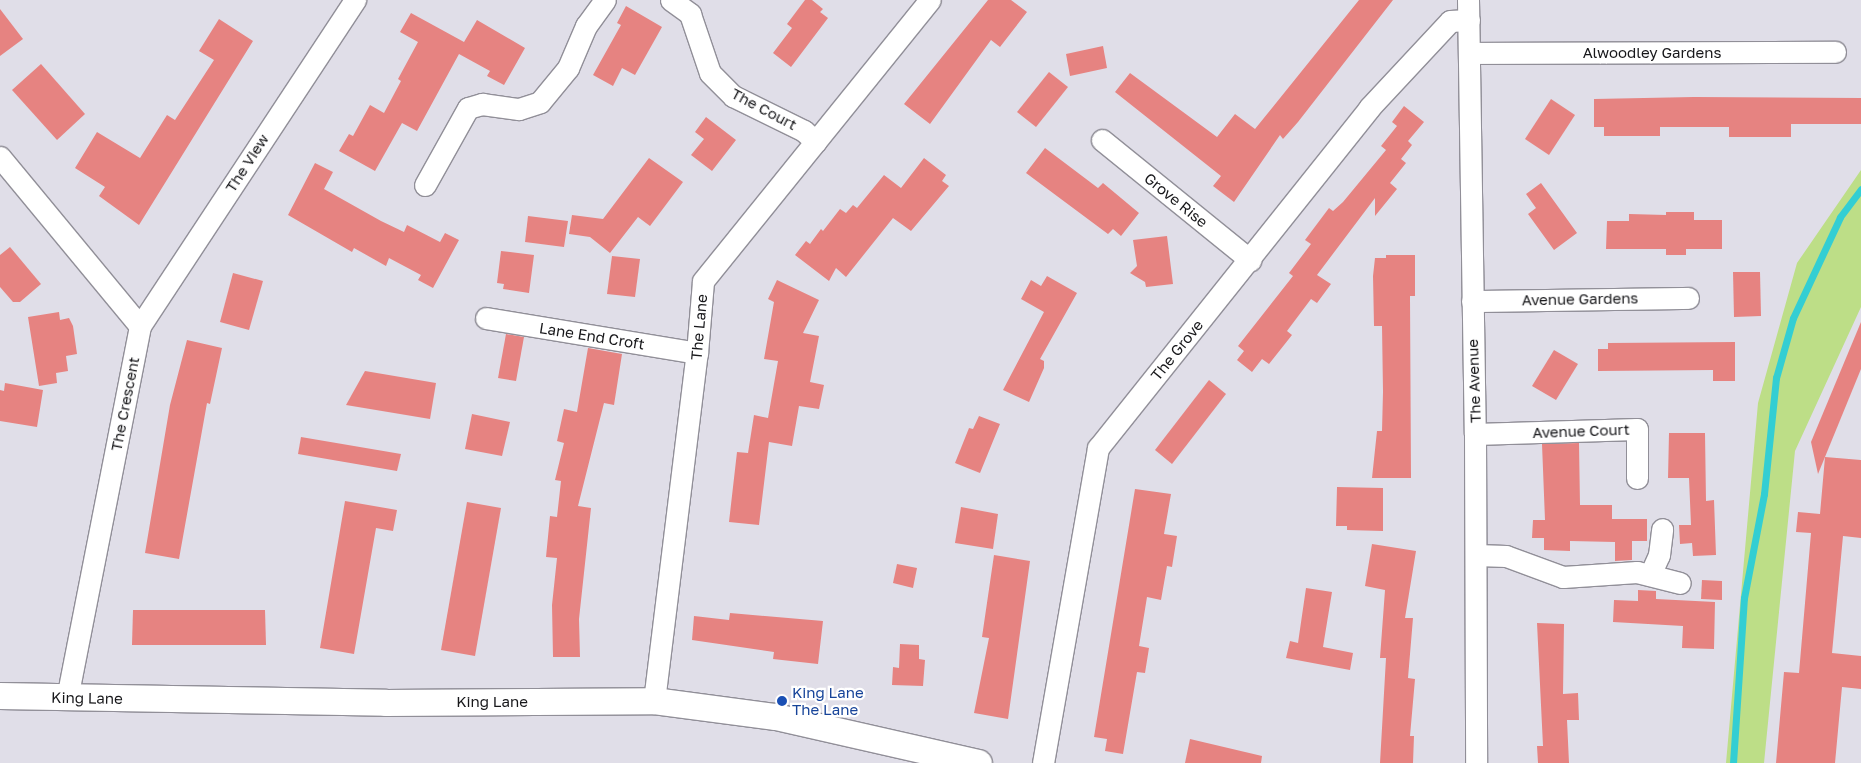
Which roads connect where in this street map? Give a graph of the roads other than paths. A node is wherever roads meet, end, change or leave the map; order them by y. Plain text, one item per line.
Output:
1 (355, 0) edge
2 (606, 0) edge
3 (672, 0) edge
4 (930, 0) edge
5 (1469, 10) edge
6 (1835, 52) dead end
7 (1469, 53) junction
8 (1102, 140) dead end
9 (816, 142) junction
10 (0, 158) edge
11 (425, 185) dead end
12 (1250, 260) junction
13 (1688, 298) dead end
14 (1472, 301) junction
15 (486, 318) dead end
16 (140, 326) junction
17 (697, 353) junction
18 (1476, 434) junction
19 (1637, 478) dead end
20 (1662, 528) dead end
21 (1476, 555) junction
22 (1650, 575) junction
23 (1680, 583) dead end
24 (0, 696) edge
25 (67, 698) junction
26 (654, 701) junction
27 (979, 763) edge
28 (1043, 763) edge
29 (1476, 763) edge

1 - 16 street, The View
2 - 11 street
3 - 9 street, The Court
4 - 9 street, The Lane
5 - 7 street, The Avenue
5 - 12 street, The Grove
6 - 7 street, Alwoodley Gardens
7 - 14 street, The Avenue
8 - 12 street, Grove Rise
9 - 17 street, The Lane
10 - 16 street
12 - 28 street, The Grove
13 - 14 street, Avenue Gardens
14 - 18 street, The Avenue
15 - 17 street, Lane End Croft
16 - 25 street, The Crescent
17 - 26 street, The Lane
18 - 19 street, Avenue Court
18 - 21 street, The Avenue
20 - 22 street
21 - 22 street
21 - 29 street, The Avenue
22 - 23 street
24 - 25 street, King Lane
25 - 26 street, King Lane
26 - 27 street, King Lane

